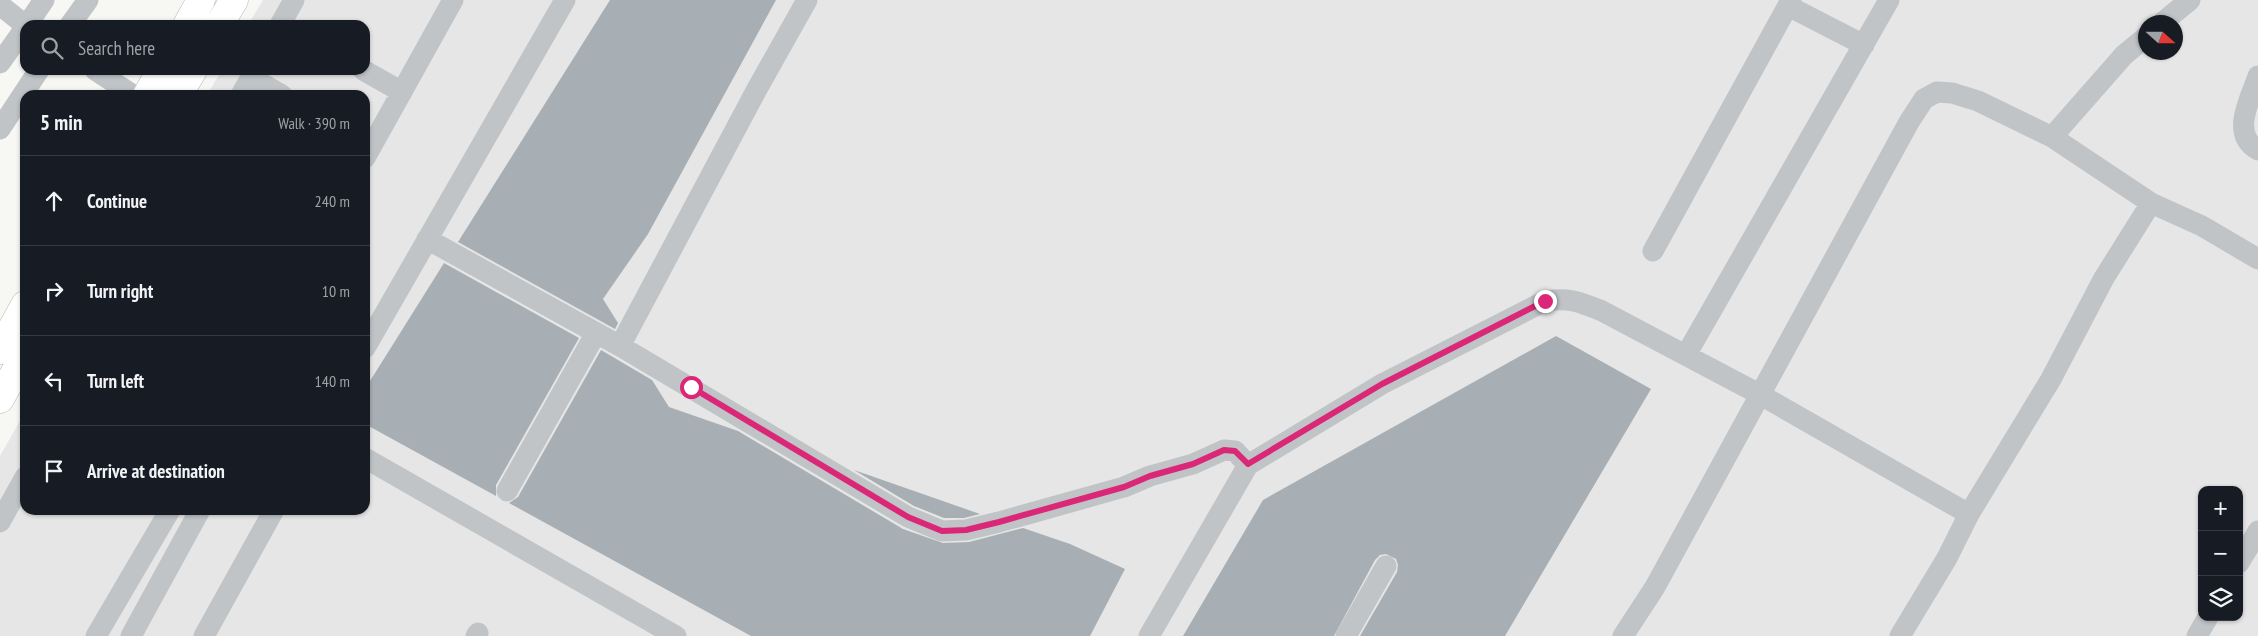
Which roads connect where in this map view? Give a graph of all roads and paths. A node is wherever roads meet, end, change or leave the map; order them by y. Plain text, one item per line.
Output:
1 (44, 0) edge
2 (88, 0) edge
3 (201, 0) edge
4 (234, 0) edge
5 (294, 0) edge
6 (453, 0) edge
7 (565, 0) edge
8 (807, 0) edge
9 (1889, 0) edge
10 (2190, 0) edge
11 (1789, 3) edge
12 (0, 5) edge
13 (2172, 15) edge
14 (30, 20) edge
15 (74, 20) edge
16 (190, 20) edge
17 (223, 20) edge
18 (285, 20) edge
19 (20, 21) edge
20 (20, 35) edge
21 (2138, 44) edge
22 (1864, 45) junction
23 (0, 64) edge
24 (370, 73) edge
25 (36, 75) edge
26 (103, 75) edge
27 (158, 75) edge
28 (190, 75) edge
29 (252, 75) edge
30 (256, 75) edge
31 (2258, 76) edge
32 (26, 90) edge
33 (125, 90) edge
34 (150, 90) edge
35 (181, 90) edge
36 (244, 90) edge
37 (275, 90) edge
38 (402, 92) junction
39 (20, 99) edge
40 (0, 129) edge
41 (2052, 137) junction
42 (370, 145) edge
43 (2258, 150) edge
44 (2152, 203) junction
45 (427, 238) junction
46 (1652, 251) dead end
47 (2258, 259) edge
48 (20, 314) edge
49 (596, 333) junction
50 (370, 339) edge
51 (620, 346) junction
52 (0, 350) edge
53 (1686, 355) junction
54 (20, 363) edge
55 (1759, 394) junction
56 (0, 399) edge
57 (370, 461) edge
58 (1248, 464) junction
59 (20, 486) edge
60 (507, 491) dead end
61 (1969, 514) junction
62 (167, 515) edge
63 (197, 515) edge
64 (271, 515) edge
65 (0, 522) edge
66 (2258, 531) edge
67 (2243, 556) edge
68 (1386, 566) dead end
69 (2206, 621) edge
70 (98, 635) edge
71 (131, 636) edge
72 (204, 636) edge
73 (676, 636) edge
74 (1149, 636) edge
75 (1346, 636) edge
76 (1623, 636) edge
77 (1900, 636) edge
78 (2197, 636) edge

1 - 14 street
2 - 15 street
3 - 16 main road
4 - 17 main road
5 - 18 street
6 - 38 street
7 - 45 street
8 - 51 street
9 - 22 street
10 - 13 street
11 - 22 street
11 - 46 street
12 - 19 street
20 - 23 street
21 - 41 street
22 - 53 street
24 - 38 street
25 - 32 street
26 - 33 street
27 - 34 main road
28 - 35 main road
29 - 36 street
30 - 37 street
31 - 43 street
38 - 42 street
39 - 40 street
41 - 44 street
41 - 55 street
44 - 47 street
44 - 61 street
45 - 49 street
45 - 50 street
48 - 52 main road
49 - 51 street
49 - 60 street
51 - 58 street
53 - 55 street
53 - 58 street
54 - 56 main road
55 - 61 street
55 - 76 street
57 - 73 street
58 - 74 street
59 - 65 street
61 - 77 street
62 - 70 street
63 - 71 street
64 - 72 street
66 - 67 street
68 - 75 street
69 - 78 street

